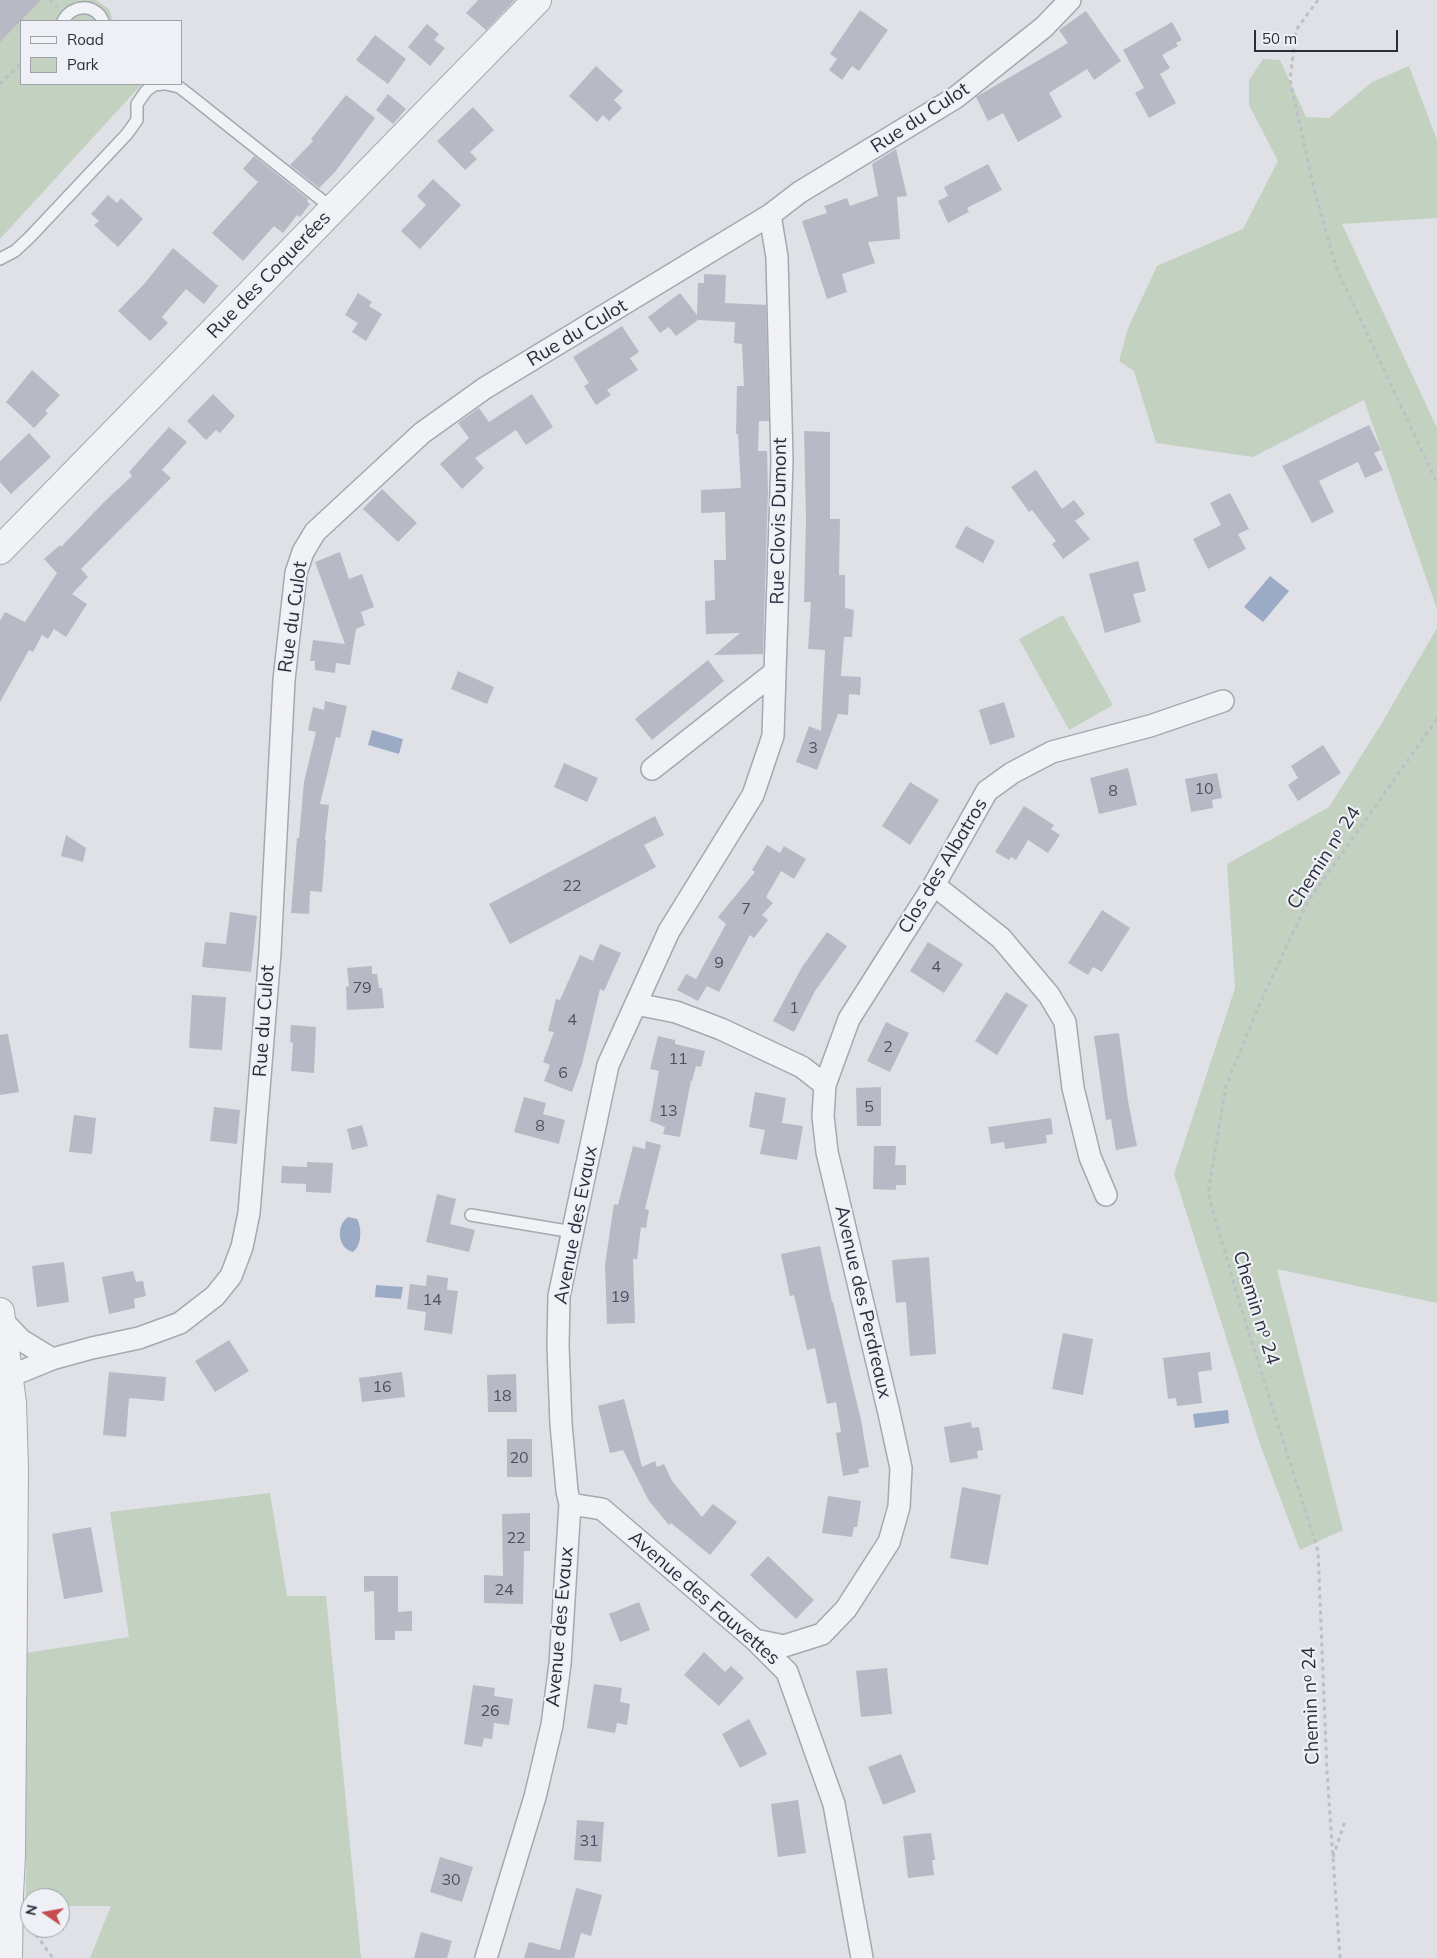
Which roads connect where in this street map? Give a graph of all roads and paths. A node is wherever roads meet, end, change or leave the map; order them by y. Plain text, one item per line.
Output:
1 (537, 0) edge
2 (1070, 0) edge
3 (1318, 0) edge
4 (63, 20) edge
5 (102, 20) edge
6 (20, 64) edge
7 (0, 84) edge
8 (169, 85) edge
9 (142, 88) edge
10 (333, 209) junction
11 (770, 215) junction
12 (0, 259) edge
13 (1437, 483) edge
14 (0, 550) edge
15 (775, 672) junction
16 (1223, 701) dead end
17 (1437, 719) edge
18 (652, 769) dead end
19 (934, 885) junction
20 (636, 1004) junction
21 (825, 1086) junction
22 (1106, 1195) dead end
23 (471, 1215) dead end
24 (572, 1232) junction
25 (1, 1316) edge
26 (52, 1359) junction
27 (9, 1379) junction
28 (570, 1504) junction
29 (755, 1640) junction
30 (1345, 1821) dead end
31 (1332, 1860) junction
32 (38, 1938) edge
33 (8, 1958) edge
34 (53, 1958) edge
35 (486, 1958) edge
36 (862, 1958) edge
37 (1340, 1958) edge

1 - 10 street, Rue des Coquerées
2 - 11 street, Rue du Culot
3 - 13 path
4 - 5 lane
6 - 7 path
8 - 10 lane
9 - 12 lane
10 - 14 street, Rue des Coquerées
11 - 15 street, Rue Clovis Dumont
11 - 26 street, Rue du Culot
15 - 18 street
15 - 20 street, Avenue des Evaux
16 - 19 street, Clos des Albatros
17 - 31 path, Chemin nᵒ 24
19 - 21 street, Clos des Albatros
19 - 22 street
20 - 21 street
20 - 24 street, Avenue des Evaux
21 - 29 street, Avenue des Perdreaux
23 - 24 lane
24 - 28 street, Avenue des Evaux
25 - 26 street
25 - 27 street
26 - 27 street
26 - 27 street
27 - 33 street
28 - 29 street, Avenue des Fauvettes
28 - 35 street, Avenue des Evaux
29 - 36 street, Avenue des Fauvettes
30 - 31 path
31 - 37 path, Chemin nᵒ 24
32 - 34 path

